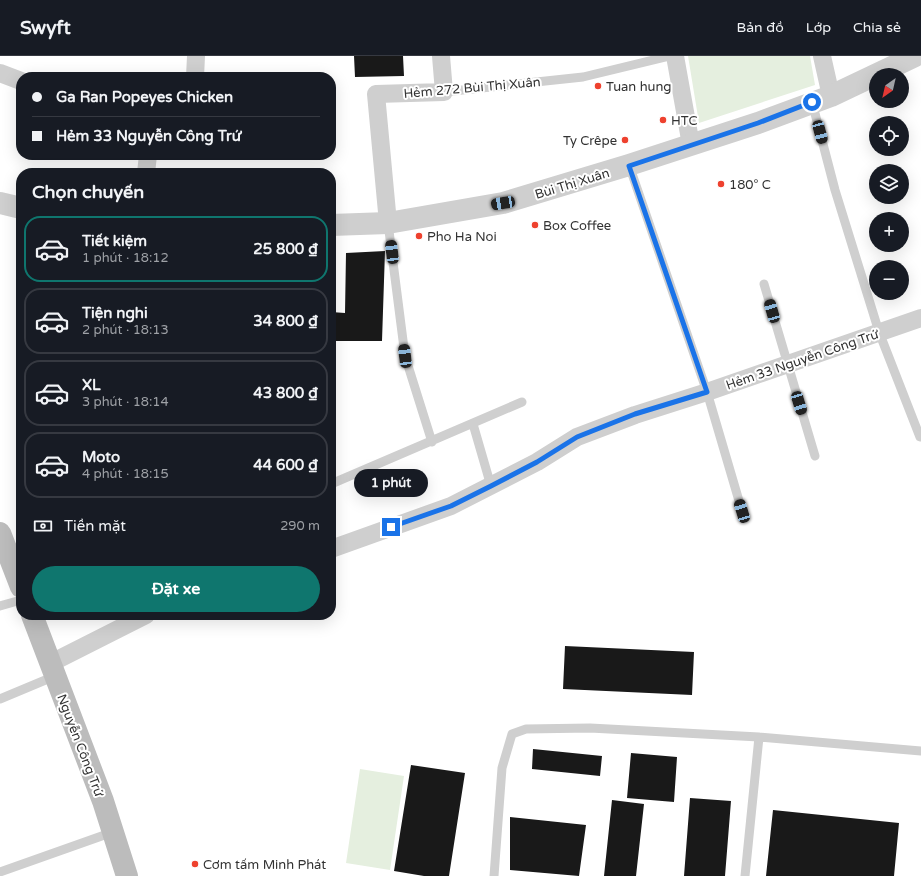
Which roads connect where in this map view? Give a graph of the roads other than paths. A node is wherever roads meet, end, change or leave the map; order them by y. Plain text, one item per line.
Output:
1 (196, 56) edge
2 (442, 56) edge
3 (670, 56) edge
4 (675, 56) edge
5 (822, 56) edge
6 (915, 56) edge
7 (195, 72) edge
8 (0, 73) edge
9 (16, 79) edge
10 (444, 92) junction
11 (821, 99) junction
12 (691, 145) junction
13 (629, 166) junction
14 (0, 203) edge
15 (16, 207) edge
16 (388, 223) junction
17 (336, 225) edge
18 (764, 284) dead end
19 (921, 318) edge
20 (879, 332) junction
21 (787, 364) junction
22 (707, 392) junction
23 (522, 402) dead end
24 (473, 424) junction
25 (920, 438) edge
26 (432, 442) junction
27 (815, 456) dead end
28 (336, 482) edge
29 (491, 486) junction
30 (742, 511) dead end
31 (0, 533) edge
32 (336, 547) edge
33 (16, 575) edge
34 (16, 590) edge
35 (0, 606) edge
36 (34, 620) edge
37 (137, 620) edge
38 (53, 669) junction
39 (0, 699) edge
40 (758, 737) junction
41 (921, 751) edge
42 (113, 832) junction
43 (0, 872) edge
44 (127, 876) edge
45 (494, 876) edge
46 (745, 876) edge

1 - 7 street
2 - 10 street
3 - 10 lane, Hẻm 272 Bùi Thị Xuân
4 - 12 street
5 - 11 street
6 - 11 street, Bùi Thị Xuân
8 - 9 street
10 - 16 street, Hẻm 272 Bùi Thị Xuân
11 - 12 street, Bùi Thị Xuân
11 - 20 lane
12 - 13 street, Bùi Thị Xuân
13 - 16 street, Bùi Thị Xuân
13 - 22 lane
14 - 15 street
16 - 17 street, Bùi Thị Xuân
16 - 26 lane
18 - 21 lane
19 - 20 street, Hẻm 33 Nguyễn Công Trứ
20 - 21 street, Hẻm 33 Nguyễn Công Trứ
20 - 25 lane
21 - 22 street, Hẻm 33 Nguyễn Công Trứ
21 - 27 lane
22 - 29 street, Hẻm 33 Nguyễn Công Trứ
22 - 30 lane
23 - 24 lane
24 - 26 lane
24 - 29 lane
26 - 28 lane
29 - 32 street, Hẻm 33 Nguyễn Công Trứ
31 - 33 main road
34 - 35 lane
36 - 38 main road, Nguyễn Công Trứ
37 - 38 street
38 - 39 lane
38 - 42 main road, Nguyễn Công Trứ
40 - 41 lane
40 - 45 lane
40 - 46 lane
42 - 43 lane
42 - 44 main road, Nguyễn Công Trứ

